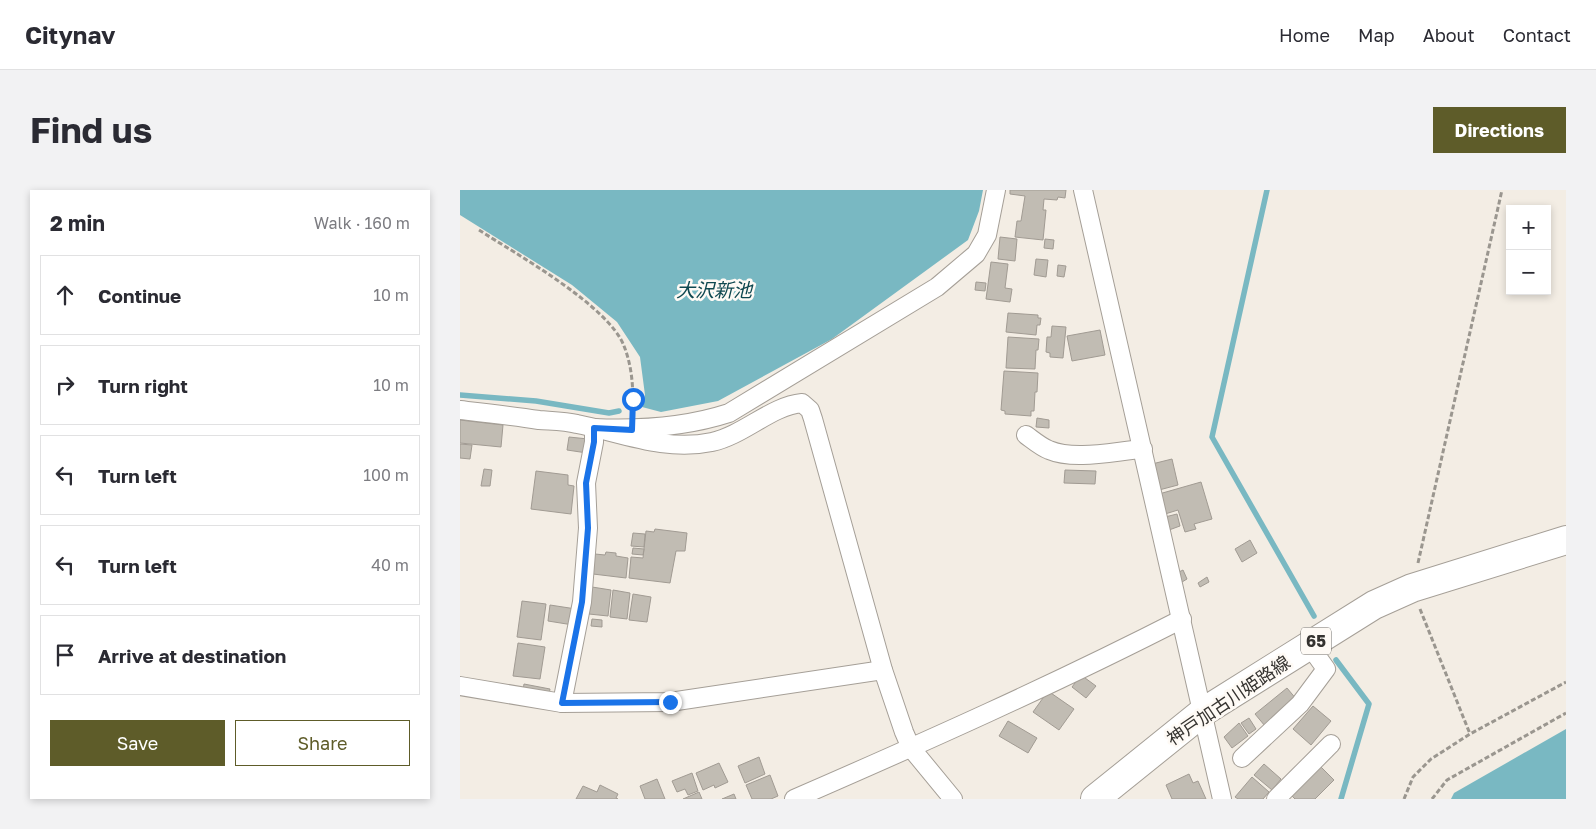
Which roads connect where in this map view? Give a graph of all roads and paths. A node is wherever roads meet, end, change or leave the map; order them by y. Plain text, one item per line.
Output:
1 (996, 190) edge
2 (1084, 190) edge
3 (1502, 190) edge
4 (479, 230) dead end
5 (460, 410) edge
6 (594, 428) junction
7 (632, 430) junction
8 (1026, 435) dead end
9 (1143, 449) junction
10 (1566, 540) edge
11 (1412, 588) junction
12 (1182, 619) junction
13 (1310, 645) junction
14 (884, 670) junction
15 (1566, 682) edge
16 (460, 686) edge
17 (562, 703) junction
18 (1203, 712) junction
19 (1566, 713) edge
20 (1470, 734) junction
21 (1331, 744) dead end
22 (911, 748) junction
23 (1242, 758) dead end
24 (794, 799) edge
25 (953, 799) edge
26 (1095, 799) edge
27 (1222, 799) edge
28 (1276, 799) edge
29 (1404, 799) edge
30 (1432, 799) edge

1 - 7 street
2 - 9 street
3 - 11 path
4 - 7 path
5 - 6 street
6 - 7 street
6 - 14 street
6 - 17 street
8 - 9 street
9 - 12 street
10 - 11 main road, 神戸加古川姫路線 / 65
11 - 13 main road, 神戸加古川姫路線 / 65
11 - 20 path
12 - 18 street
12 - 22 street
13 - 18 main road, 神戸加古川姫路線 / 65
13 - 23 street
14 - 17 street
14 - 22 street
15 - 20 path
16 - 17 street
18 - 26 main road, 神戸加古川姫路線 / 65
18 - 27 street
19 - 30 path
20 - 29 path
21 - 28 street
22 - 24 street
22 - 25 street

